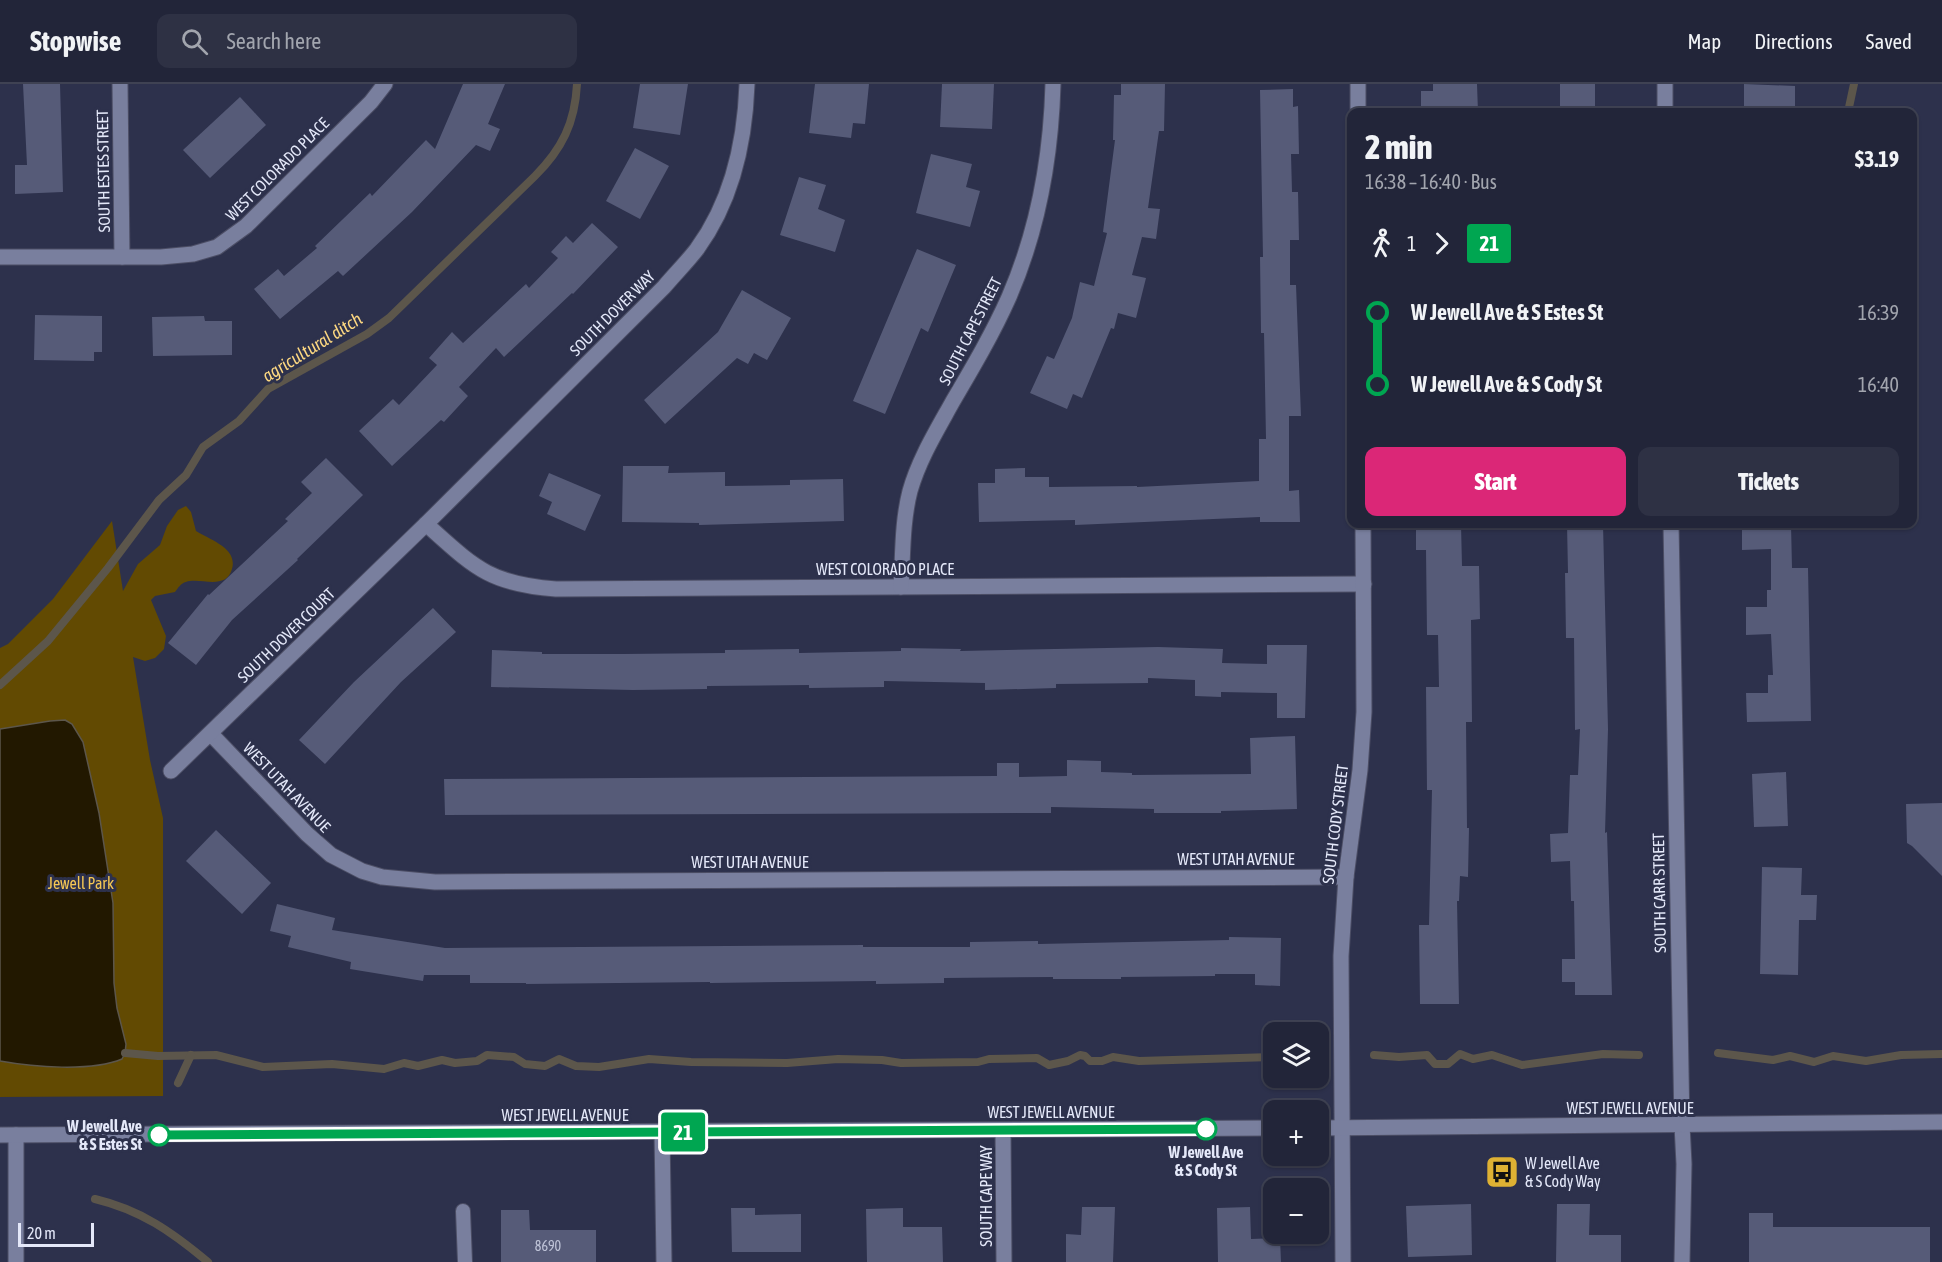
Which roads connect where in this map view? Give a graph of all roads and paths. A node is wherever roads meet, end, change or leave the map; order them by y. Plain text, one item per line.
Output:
1 (120, 84) edge
2 (385, 84) edge
3 (747, 84) edge
4 (1053, 84) edge
5 (1358, 84) edge
6 (1665, 84) edge
7 (1358, 108) edge
8 (1665, 108) edge
9 (0, 257) edge
10 (122, 257) junction
11 (426, 524) junction
12 (1363, 528) edge
13 (1671, 528) edge
14 (1364, 584) junction
15 (901, 586) junction
16 (211, 734) junction
17 (171, 771) dead end
18 (1346, 877) junction
19 (1942, 1122) edge
20 (1682, 1125) junction
21 (1263, 1128) edge
22 (1329, 1128) edge
23 (1342, 1128) junction
24 (1003, 1131) junction
25 (662, 1132) junction
26 (8, 1136) edge
27 (463, 1211) dead end
28 (16, 1262) edge
29 (465, 1262) edge
30 (664, 1262) edge
31 (1004, 1262) edge
32 (1343, 1262) edge
33 (1682, 1262) edge

1 - 10 street, SOUTH ESTES STREET
2 - 10 street, WEST COLORADO PLACE
3 - 11 street, SOUTH DOVER WAY
4 - 15 street, SOUTH CAPE STREET
5 - 7 street
6 - 8 street
9 - 10 street, WEST COLORADO PLACE
11 - 15 street, WEST COLORADO PLACE
11 - 16 street, SOUTH DOVER COURT
12 - 14 street, SOUTH CODY STREET
13 - 20 street, SOUTH CARR STREET
14 - 15 street, WEST COLORADO PLACE
14 - 18 street, SOUTH CODY STREET
16 - 17 street, SOUTH DOVER COURT
16 - 18 street, WEST UTAH AVENUE
18 - 23 street, SOUTH CODY STREET
19 - 20 street, WEST JEWELL AVENUE
20 - 23 street, WEST JEWELL AVENUE
20 - 33 street, SOUTH CARR STREET
21 - 24 street, WEST JEWELL AVENUE
22 - 23 street, WEST JEWELL AVENUE
23 - 32 street, SOUTH CODY STREET
24 - 25 street, WEST JEWELL AVENUE
24 - 31 street, SOUTH CAPE WAY
25 - 26 street, WEST JEWELL AVENUE
25 - 30 street
26 - 28 street
27 - 29 lane

